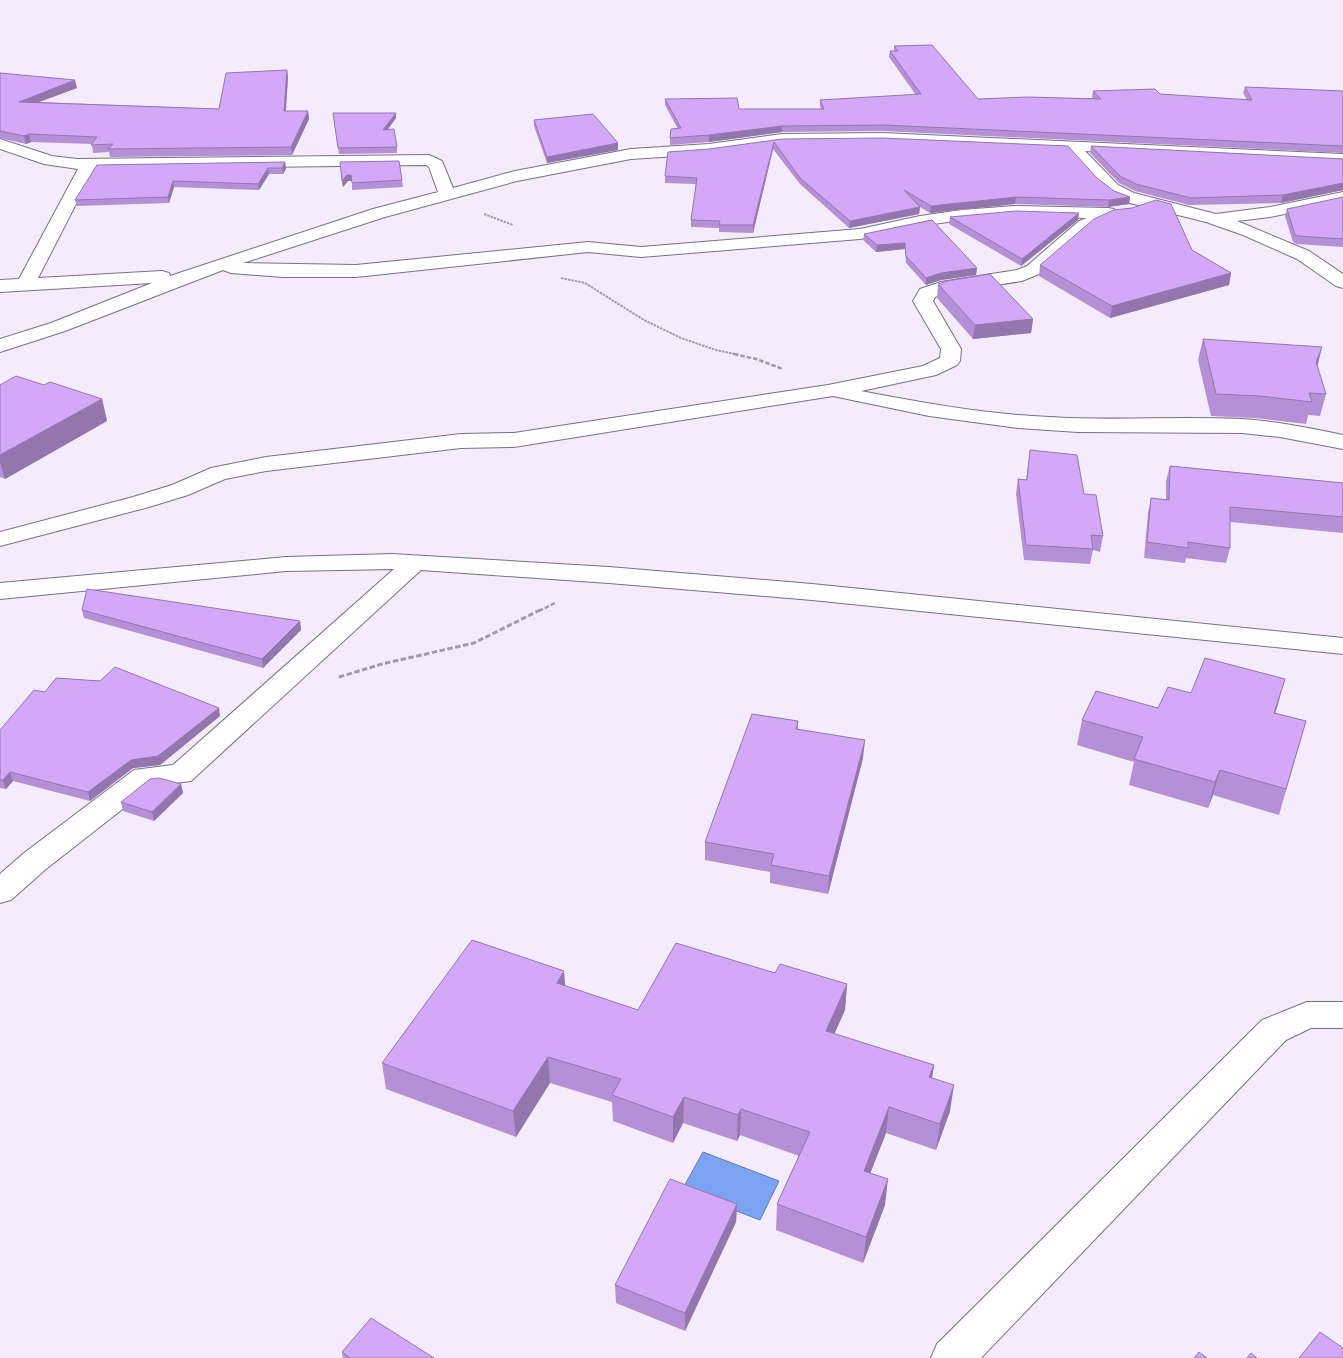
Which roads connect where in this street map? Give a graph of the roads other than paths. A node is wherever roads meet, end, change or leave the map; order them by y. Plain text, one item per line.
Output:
1 (0, 144) edge
2 (1073, 147) junction
3 (1343, 160) edge
4 (90, 163) junction
5 (447, 194) junction
6 (1343, 197) edge
7 (1151, 204) junction
8 (1108, 214) junction
9 (1212, 218) junction
10 (211, 267) junction
11 (194, 273) junction
12 (1343, 282) edge
13 (26, 284) junction
14 (0, 286) edge
15 (0, 346) edge
16 (828, 391) junction
17 (1343, 442) edge
18 (0, 539) edge
19 (416, 562) junction
20 (0, 591) edge
21 (1343, 646) edge
22 (0, 892) edge
23 (1343, 1015) edge
24 (952, 1358) edge

1 - 4 street
2 - 3 street
2 - 5 street
2 - 7 street
4 - 5 street
4 - 13 street
5 - 10 street
6 - 9 street
7 - 8 street
7 - 9 street
8 - 10 street
8 - 16 street
9 - 12 street
10 - 11 street
11 - 13 street
11 - 15 street
13 - 14 street
16 - 17 street
16 - 18 street
19 - 20 street
19 - 21 street
19 - 22 street
23 - 24 street

